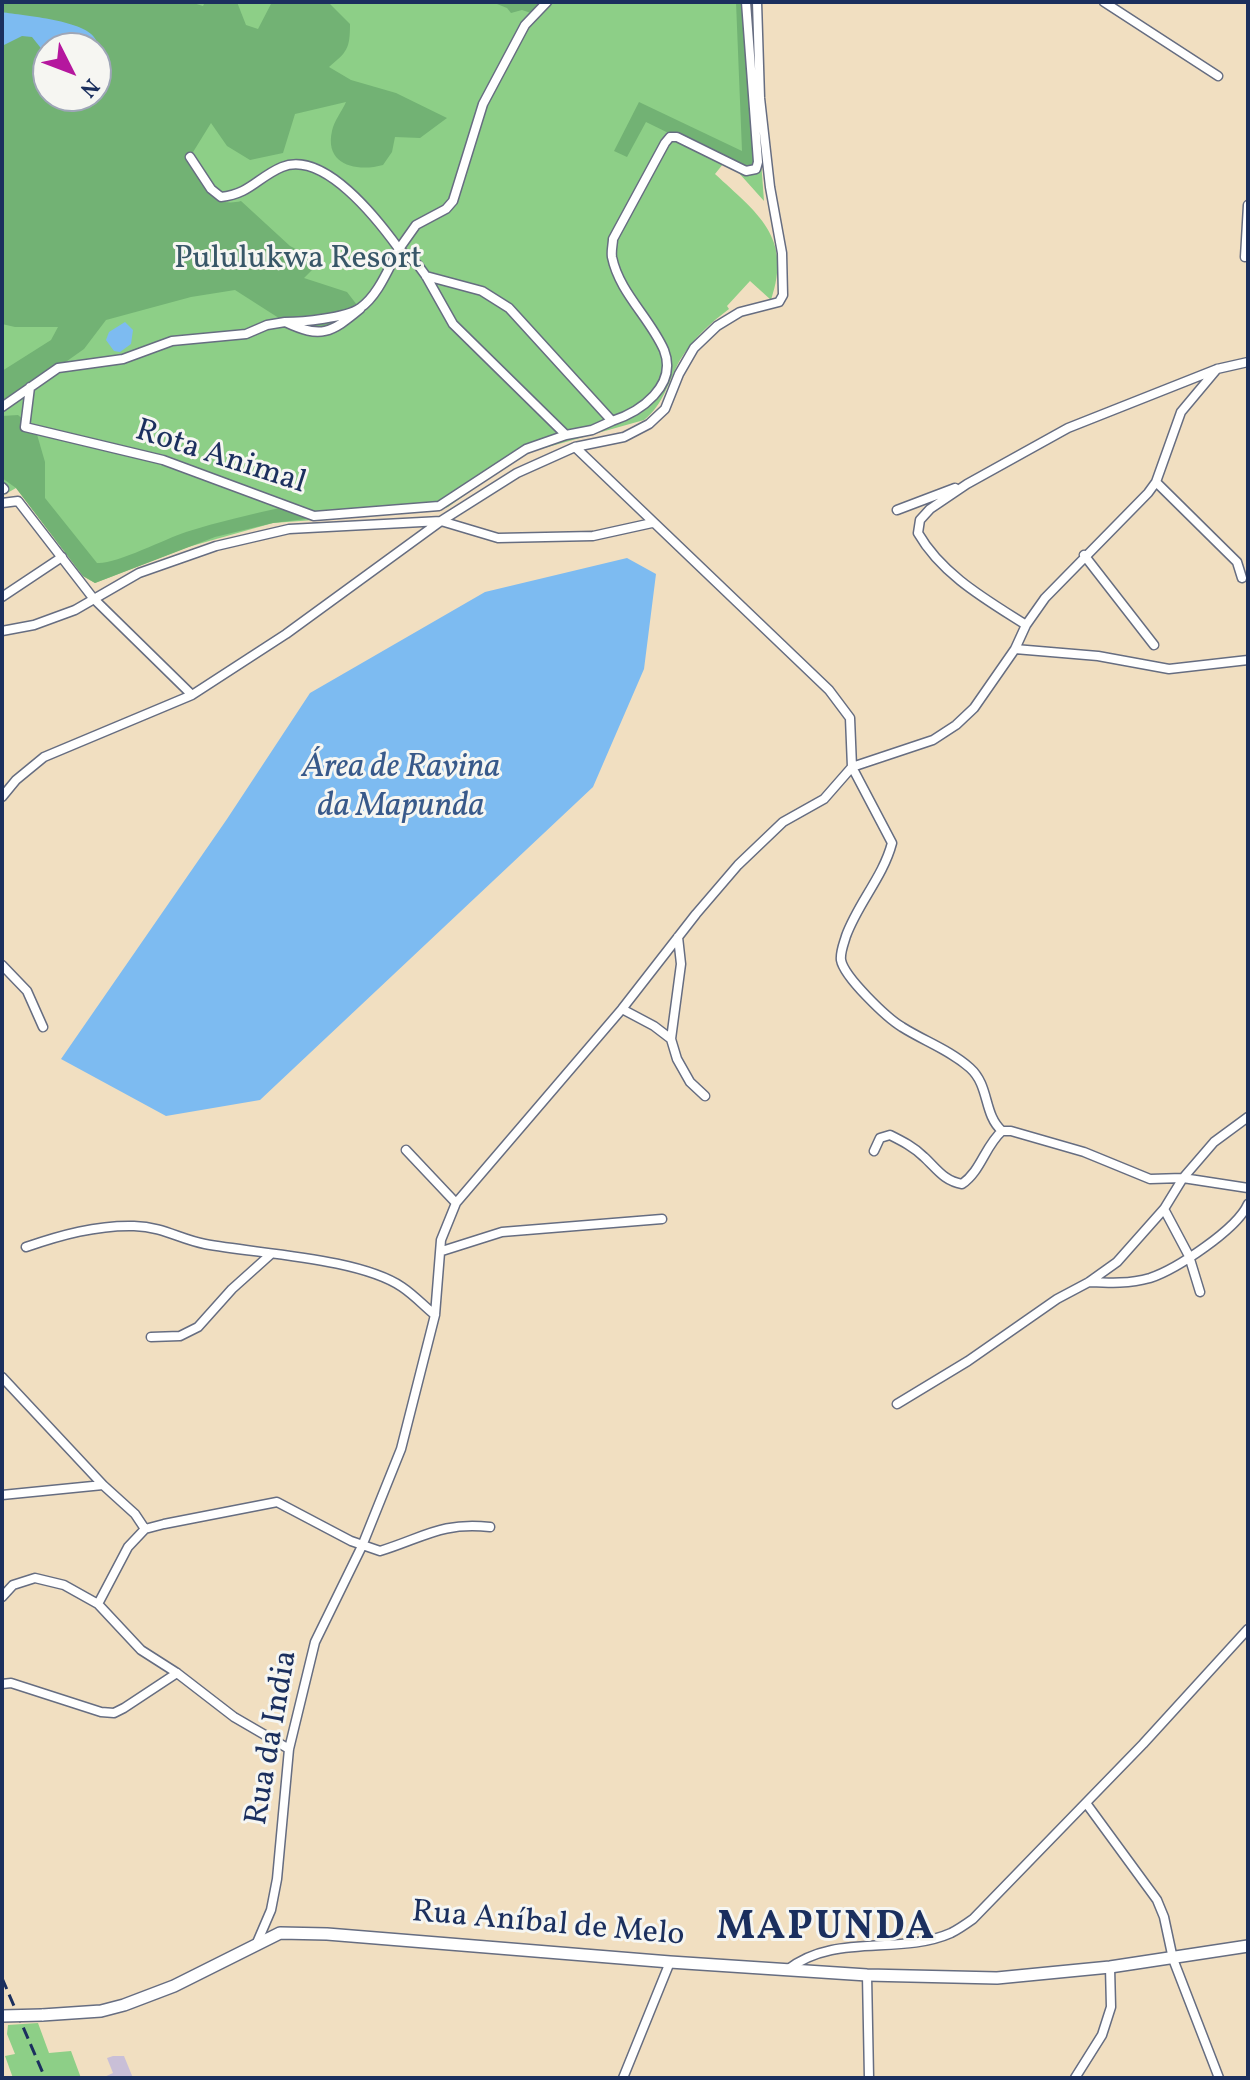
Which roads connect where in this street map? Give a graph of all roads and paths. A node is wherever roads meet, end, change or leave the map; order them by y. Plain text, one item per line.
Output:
1 (547, 2) edge
2 (746, 2) edge
3 (757, 2) edge
4 (1104, 2) edge
5 (1218, 76) dead end
6 (190, 157) dead end
7 (1248, 205) edge
8 (399, 249) junction
9 (1245, 257) dead end
10 (426, 276) junction
11 (360, 309) junction
12 (285, 322) junction
13 (1248, 362) edge
14 (1217, 369) junction
15 (30, 387) junction
16 (2, 407) edge
17 (612, 421) junction
18 (566, 435) junction
19 (575, 447) junction
20 (1156, 482) junction
21 (967, 484) junction
22 (2, 503) edge
23 (897, 510) dead end
24 (441, 521) junction
25 (652, 523) junction
26 (1084, 555) junction
27 (62, 557) junction
28 (1242, 578) dead end
29 (2, 597) edge
30 (93, 598) junction
31 (1026, 625) junction
32 (2, 631) edge
33 (1154, 645) dead end
34 (1015, 649) junction
35 (1248, 660) edge
36 (192, 695) junction
37 (852, 767) junction
38 (2, 797) edge
39 (678, 936) junction
40 (2, 965) edge
41 (622, 1009) junction
42 (43, 1027) dead end
43 (671, 1039) junction
44 (705, 1096) dead end
45 (1248, 1117) edge
46 (1002, 1131) junction
47 (406, 1150) dead end
48 (874, 1151) dead end
49 (1183, 1178) junction
50 (1248, 1188) edge
51 (456, 1203) junction
52 (1248, 1204) edge
53 (1164, 1209) junction
54 (662, 1219) dead end
55 (26, 1247) dead end
56 (442, 1251) junction
57 (271, 1254) junction
58 (1189, 1256) junction
59 (1089, 1282) junction
60 (1200, 1292) dead end
61 (435, 1315) junction
62 (151, 1337) dead end
63 (2, 1377) edge
64 (897, 1404) dead end
65 (103, 1485) junction
66 (2, 1495) edge
67 (490, 1527) dead end
68 (145, 1529) junction
69 (362, 1546) junction
70 (2, 1597) edge
71 (98, 1604) junction
72 (1248, 1629) edge
73 (177, 1673) junction
74 (2, 1684) edge
75 (289, 1749) junction
76 (1086, 1803) junction
77 (256, 1945) junction
78 (1248, 1946) edge
79 (1173, 1959) junction
80 (670, 1962) junction
81 (1110, 1967) junction
82 (787, 1970) junction
83 (867, 1975) junction
84 (2, 2016) edge
85 (623, 2078) edge
86 (869, 2078) edge
87 (1075, 2078) edge
88 (1219, 2078) edge

1 - 8 street
2 - 17 street, Rota Animal
3 - 19 street
4 - 5 street
6 - 8 street
7 - 9 street
8 - 10 street
8 - 11 street
10 - 17 street
10 - 18 street
11 - 12 street
11 - 12 street
12 - 15 street
13 - 14 street
14 - 20 street
14 - 21 street
15 - 16 street
15 - 18 street, Rota Animal
17 - 18 street, Rota Animal
19 - 24 street
19 - 25 street
20 - 26 street
20 - 28 street
21 - 23 street
21 - 31 street
22 - 27 street
24 - 25 street
24 - 30 street
24 - 36 street
25 - 37 street
26 - 31 street
26 - 33 street
27 - 29 street
27 - 30 street
30 - 32 street
30 - 36 street
31 - 34 street
34 - 35 street
34 - 37 street
36 - 38 street
37 - 39 street, Rua da India
37 - 46 street
39 - 41 street, Rua da India
39 - 43 street
40 - 42 street
41 - 43 street
41 - 51 street, Rua da India
43 - 44 street
45 - 49 street
46 - 48 street
46 - 49 street
47 - 51 street
49 - 50 street
49 - 53 street
51 - 56 street, Rua da India
52 - 58 street
53 - 58 street
53 - 59 street
54 - 56 street
55 - 57 street
56 - 61 street, Rua da India
57 - 61 street
57 - 62 street
58 - 59 street
58 - 60 street
59 - 64 street
61 - 69 street, Rua da India
63 - 65 street
65 - 66 street
65 - 68 street
67 - 69 street
68 - 69 street
68 - 71 street
69 - 75 street, Rua da India
70 - 71 street
71 - 73 street
72 - 76 street
73 - 74 street
73 - 75 street
75 - 77 street, Rua da India
76 - 79 street
76 - 82 street
77 - 80 street, Rua Aníbal de Melo
77 - 84 street, Rua Aníbal de Melo, bridge
78 - 79 street, Rua Aníbal de Melo
79 - 81 street, Rua Aníbal de Melo
79 - 88 street
80 - 82 street, Rua Aníbal de Melo
80 - 85 street
81 - 83 street, Rua Aníbal de Melo
81 - 87 street
82 - 83 street, Rua Aníbal de Melo
83 - 86 street

